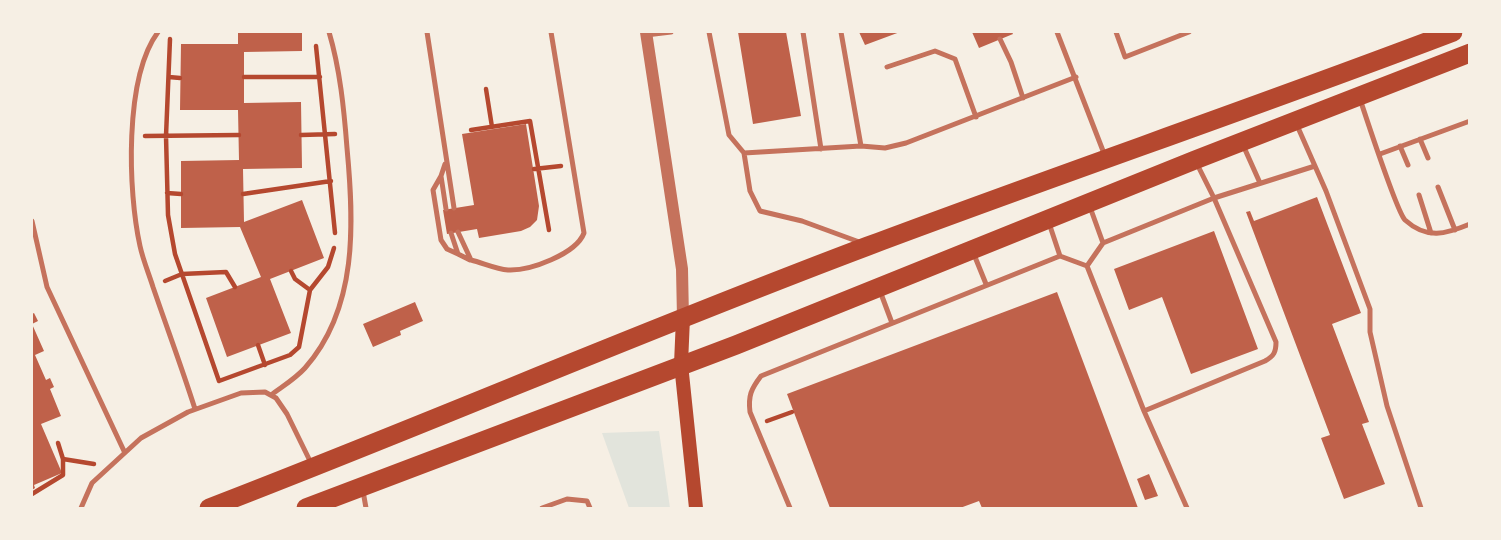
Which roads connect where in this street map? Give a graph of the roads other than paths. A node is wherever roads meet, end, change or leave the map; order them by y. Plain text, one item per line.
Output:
1 (158, 32) edge
2 (329, 32) edge
3 (428, 32) edge
4 (551, 32) edge
5 (671, 32) edge
6 (709, 32) edge
7 (803, 32) edge
8 (841, 32) edge
9 (1057, 32) edge
10 (1116, 32) edge
11 (1189, 32) edge
12 (1452, 32) edge
13 (646, 33) edge
14 (1000, 39) dead end
15 (1469, 53) edge
16 (887, 67) dead end
17 (1076, 77) junction
18 (1359, 96) junction
19 (1023, 98) junction
20 (976, 117) junction
21 (1295, 120) junction
22 (1469, 121) edge
23 (1420, 139) junction
24 (1242, 141) junction
25 (861, 146) junction
26 (1400, 146) junction
27 (821, 149) junction
28 (744, 152) junction
29 (1380, 154) junction
30 (1428, 158) dead end
31 (1106, 159) junction
32 (1195, 160) junction
33 (446, 161) junction
34 (1408, 165) dead end
35 (1315, 166) junction
36 (441, 176) junction
37 (1260, 183) junction
38 (1438, 187) dead end
39 (1419, 195) dead end
40 (1214, 198) junction
41 (1088, 203) junction
42 (454, 208) dead end
43 (446, 209) dead end
44 (1048, 219) junction
45 (32, 221) edge
46 (1469, 224) edge
47 (1455, 230) junction
48 (1432, 233) junction
49 (1103, 243) junction
50 (868, 246) junction
51 (972, 249) junction
52 (458, 254) junction
53 (1060, 256) junction
54 (471, 260) junction
55 (1087, 266) junction
56 (986, 284) junction
57 (879, 288) junction
58 (683, 318) junction
59 (892, 323) junction
60 (681, 364) junction
61 (271, 395) junction
62 (195, 409) junction
63 (1144, 411) junction
64 (124, 452) junction
65 (314, 468) junction
66 (363, 487) junction
67 (81, 509) edge
68 (209, 509) edge
69 (306, 509) edge
70 (366, 509) edge
71 (542, 509) edge
72 (590, 509) edge
73 (696, 509) edge
74 (790, 509) edge
75 (1187, 509) edge
76 (1421, 509) edge

1 - 62 lane
2 - 61 lane
3 - 33 lane
4 - 54 lane
5 - 13 lane
6 - 28 lane
7 - 27 lane
8 - 25 lane
9 - 17 lane
10 - 11 lane
12 - 31 highway
13 - 58 street
14 - 19 lane
15 - 18 highway
16 - 20 lane
17 - 19 lane
17 - 31 lane
18 - 21 highway
18 - 29 lane
19 - 20 lane
20 - 25 lane
21 - 24 highway
21 - 35 lane
22 - 23 lane
23 - 26 lane
23 - 30 lane
24 - 32 highway
24 - 37 lane
25 - 27 lane
26 - 29 lane
26 - 34 lane
27 - 28 lane
28 - 50 lane
29 - 48 lane
31 - 50 highway
32 - 40 lane
32 - 41 highway
33 - 36 lane
33 - 42 lane
35 - 37 lane
35 - 76 lane
36 - 43 lane
36 - 52 lane
37 - 40 lane
38 - 47 lane
39 - 48 lane
40 - 49 lane
40 - 63 lane
41 - 44 highway
41 - 49 lane
44 - 51 highway
44 - 53 lane
45 - 64 lane
46 - 47 lane
47 - 48 lane
49 - 55 lane
50 - 58 highway
51 - 56 lane
51 - 57 highway
52 - 54 lane
52 - 54 lane
53 - 55 lane
53 - 56 lane
55 - 63 lane
56 - 59 lane
57 - 59 lane
57 - 60 highway
58 - 60 main road
58 - 65 highway
59 - 74 lane
60 - 66 highway
60 - 73 main road
61 - 62 lane
61 - 65 lane
62 - 64 lane
63 - 75 lane
64 - 67 lane
65 - 68 highway
66 - 69 highway
66 - 70 lane
71 - 72 lane

